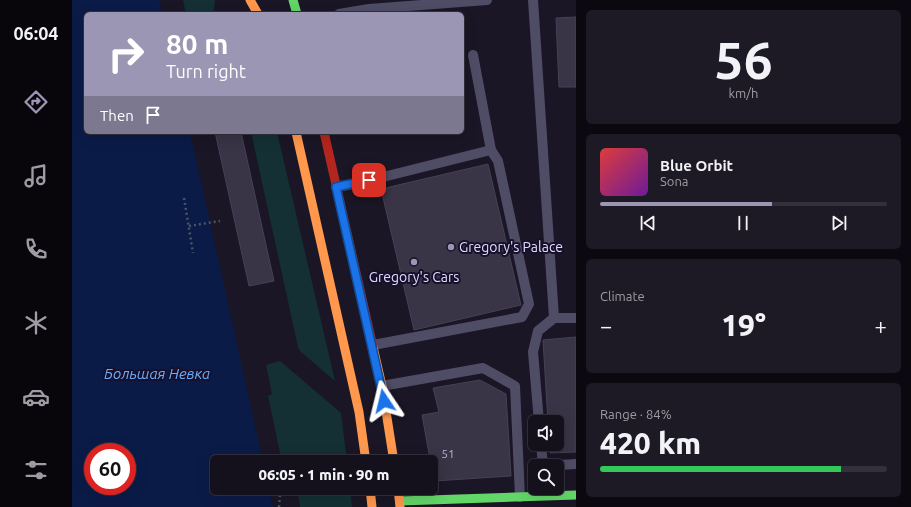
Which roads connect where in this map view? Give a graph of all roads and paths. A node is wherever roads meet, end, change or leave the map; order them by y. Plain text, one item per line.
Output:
1 (250, 0) edge
2 (293, 0) edge
3 (487, 0) edge
4 (533, 0) edge
5 (257, 12) edge
6 (296, 12) edge
7 (351, 12) edge
8 (473, 54) dead end
9 (296, 134) edge
10 (324, 134) edge
11 (491, 150) junction
12 (336, 187) junction
13 (184, 198) dead end
14 (220, 221) dead end
15 (189, 226) junction
16 (193, 253) dead end
17 (554, 318) junction
18 (576, 318) edge
19 (373, 345) junction
20 (382, 386) junction
21 (538, 415) edge
22 (365, 455) edge
23 (393, 455) edge
24 (576, 464) edge
25 (564, 465) edge
26 (371, 495) edge
27 (530, 495) edge
28 (560, 495) edge
29 (564, 495) edge
30 (576, 495) edge
31 (280, 496) dead end
32 (520, 497) junction
33 (400, 504) edge
34 (279, 507) edge
35 (372, 507) edge
36 (560, 507) edge

1 - 5 main road
2 - 6 main road
3 - 7 lane
4 - 17 lane
8 - 11 lane
9 - 22 main road
10 - 12 main road
11 - 12 lane
11 - 19 lane
12 - 19 main road
13 - 15 path
14 - 15 path
15 - 16 path
17 - 18 lane
17 - 21 lane
19 - 20 main road
20 - 23 main road
20 - 32 lane
24 - 25 lane
26 - 35 main road
27 - 32 main road
28 - 36 lane
29 - 30 main road
31 - 34 path
32 - 33 main road

